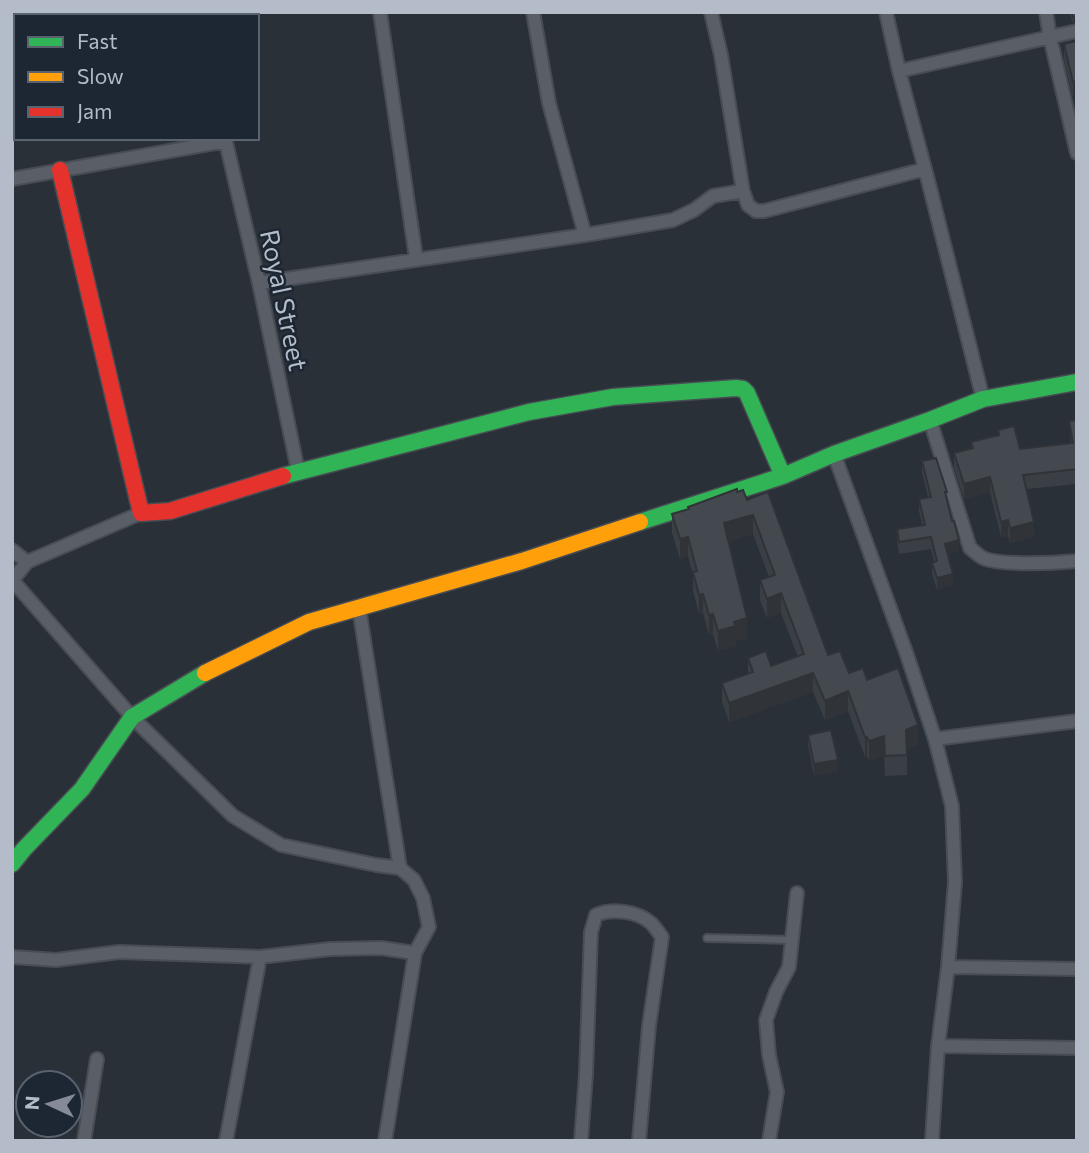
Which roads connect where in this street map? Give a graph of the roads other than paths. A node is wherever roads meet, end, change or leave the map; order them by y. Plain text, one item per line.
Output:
1 (380, 12) edge
2 (533, 12) edge
3 (711, 12) edge
4 (886, 12) edge
5 (1046, 12) edge
6 (1077, 31) edge
7 (1051, 37) junction
8 (899, 72) junction
9 (225, 140) edge
10 (1077, 153) edge
11 (925, 169) junction
12 (60, 170) junction
13 (12, 179) edge
14 (743, 191) junction
15 (585, 234) junction
16 (416, 258) junction
17 (259, 283) junction
18 (1077, 382) edge
19 (983, 399) junction
20 (930, 420) junction
21 (834, 454) junction
22 (298, 471) junction
23 (783, 476) junction
24 (141, 513) junction
25 (12, 550) edge
26 (1077, 561) edge
27 (27, 562) junction
28 (13, 581) edge
29 (359, 608) junction
30 (132, 717) junction
31 (1077, 720) edge
32 (935, 738) junction
33 (12, 864) edge
34 (400, 867) junction
35 (797, 893) dead end
36 (707, 938) dead end
37 (792, 940) junction
38 (415, 953) junction
39 (12, 957) edge
40 (260, 957) junction
41 (948, 967) junction
42 (1077, 969) edge
43 (939, 1046) junction
44 (1077, 1048) edge
45 (97, 1059) dead end
46 (84, 1141) edge
47 (226, 1141) edge
48 (384, 1141) edge
49 (581, 1141) edge
50 (639, 1141) edge
51 (769, 1141) edge
52 (932, 1141) edge

1 - 16 street
2 - 15 street
3 - 14 street
4 - 8 street
5 - 7 street
6 - 7 street
7 - 8 street
7 - 10 street
8 - 11 street
9 - 12 street
9 - 17 street, Royal Street
11 - 14 street
11 - 19 street
12 - 13 street
12 - 24 street
14 - 15 street
15 - 16 street
16 - 17 street
17 - 22 street, Royal Street
18 - 19 street
19 - 20 street
20 - 21 street
20 - 26 street
21 - 23 street
21 - 32 street
22 - 23 street
22 - 24 street
23 - 29 street
24 - 27 street
25 - 27 street
27 - 28 street
28 - 30 street
29 - 30 street
29 - 34 street
30 - 33 street
30 - 34 street
31 - 32 street
32 - 41 street
34 - 38 street
35 - 37 street
36 - 37 lane
37 - 51 street
38 - 40 street
38 - 48 street
39 - 40 street
40 - 47 street
41 - 42 street
41 - 43 street
43 - 44 street
43 - 52 street
45 - 46 street
49 - 50 street

